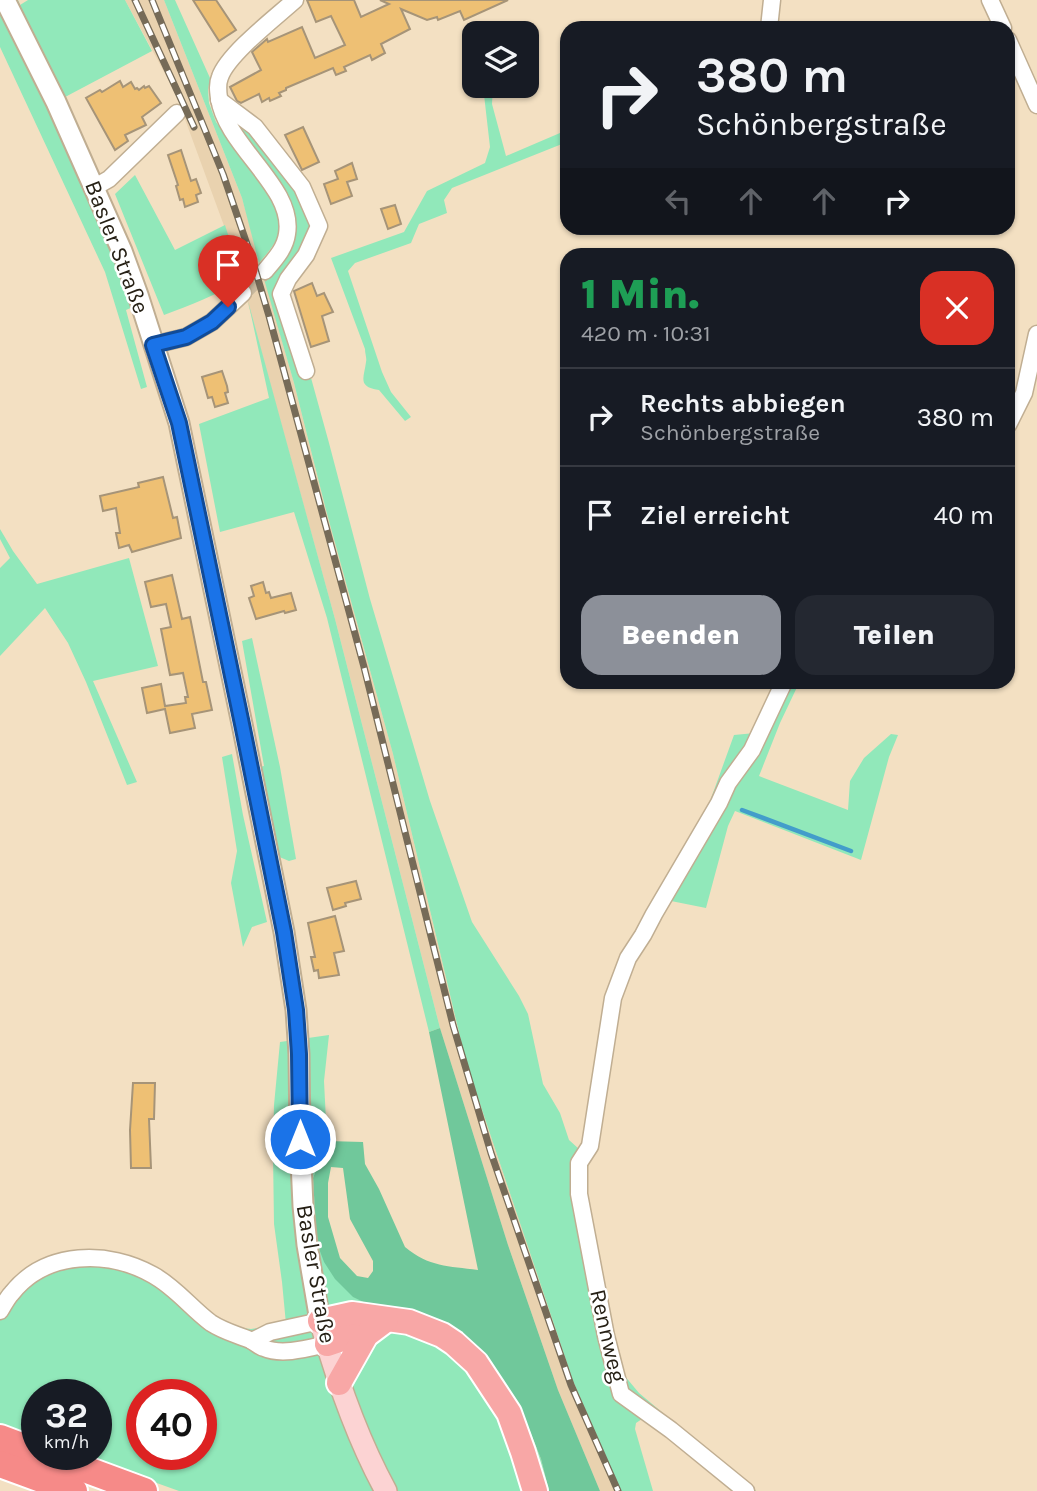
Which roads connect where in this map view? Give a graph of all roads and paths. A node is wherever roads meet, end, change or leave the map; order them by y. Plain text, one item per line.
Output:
1 (5, 0) edge
2 (295, 0) edge
3 (772, 0) edge
4 (990, 0) edge
5 (770, 21) edge
6 (1000, 21) edge
7 (1015, 56) edge
8 (219, 100) junction
9 (1037, 105) edge
10 (177, 113) dead end
11 (95, 187) junction
12 (265, 271) tunnel mouth
13 (243, 293) tunnel mouth
14 (1037, 334) edge
15 (153, 345) junction
16 (306, 371) dead end
17 (1015, 411) edge
18 (781, 689) edge
19 (0, 1311) edge
20 (386, 1320) junction
21 (320, 1321) junction
22 (366, 1335) junction
23 (252, 1340) junction
24 (327, 1345) junction
25 (339, 1383) junction
26 (5, 1453) edge
27 (87, 1470) edge
28 (74, 1491) edge
29 (144, 1491) edge
30 (386, 1491) edge
31 (535, 1491) edge
32 (746, 1491) edge

1 - 11 street, Basler Straße
2 - 8 street
3 - 5 street
4 - 6 street
7 - 9 street
8 - 12 street
8 - 16 street
10 - 11 street
11 - 15 street, Basler Straße
13 - 15 street
14 - 17 street
15 - 21 street, Basler Straße
18 - 32 street, Rennweg
19 - 23 street
20 - 21 main road
20 - 22 main road
20 - 31 main road
21 - 23 street
21 - 24 main road, Basler Straße
22 - 24 main road
22 - 25 main road
23 - 24 street
24 - 25 main road, Basler Straße
25 - 30 main road, Basler Straße
26 - 28 highway
27 - 29 highway

